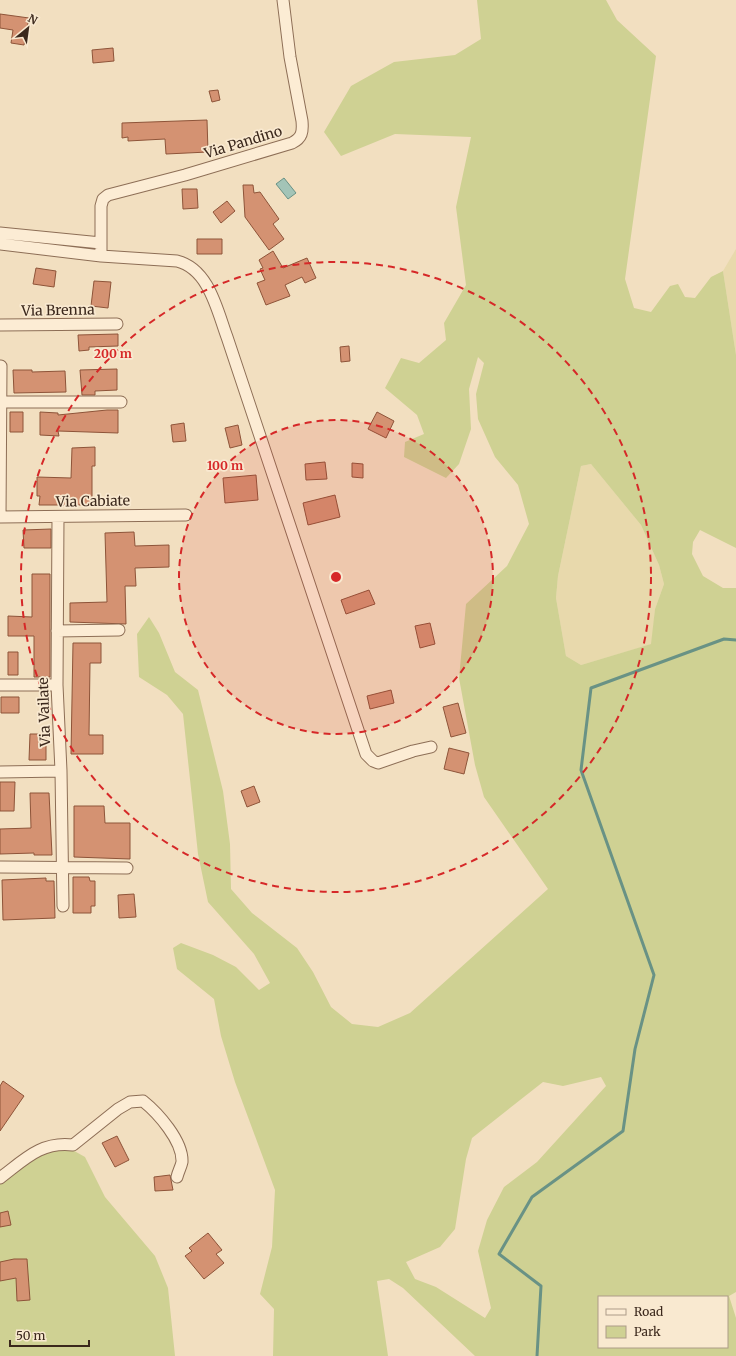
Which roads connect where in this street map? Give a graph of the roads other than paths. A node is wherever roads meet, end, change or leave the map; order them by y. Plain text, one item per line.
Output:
1 (283, 0) edge
2 (0, 233) edge
3 (101, 243) junction
4 (0, 244) edge
5 (101, 256) junction
6 (117, 324) dead end
7 (0, 325) edge
8 (0, 366) edge
9 (1, 402) edge
10 (121, 402) dead end
11 (186, 515) dead end
12 (0, 517) edge
13 (58, 517) junction
14 (119, 630) dead end
15 (57, 631) junction
16 (0, 685) edge
17 (57, 685) junction
18 (431, 747) dead end
19 (61, 771) junction
20 (0, 772) edge
21 (63, 866) junction
22 (0, 867) edge
23 (127, 868) dead end
24 (63, 906) dead end
25 (177, 1177) dead end
26 (0, 1178) edge

1 - 3 street, Via Pandino
2 - 3 street
3 - 5 street, Via Pandino
4 - 5 street
5 - 18 street
6 - 7 street, Via Brenna
8 - 9 street
9 - 10 street
9 - 12 street
11 - 13 street, Via Cabiate
12 - 13 street, Via Cabiate
13 - 15 street, Via Vailate
14 - 15 street
15 - 17 street, Via Vailate
16 - 17 street
17 - 19 street, Via Vailate
19 - 20 street
19 - 21 street, Via Vailate
21 - 22 street
21 - 23 street
21 - 24 street, Via Vailate
25 - 26 street

